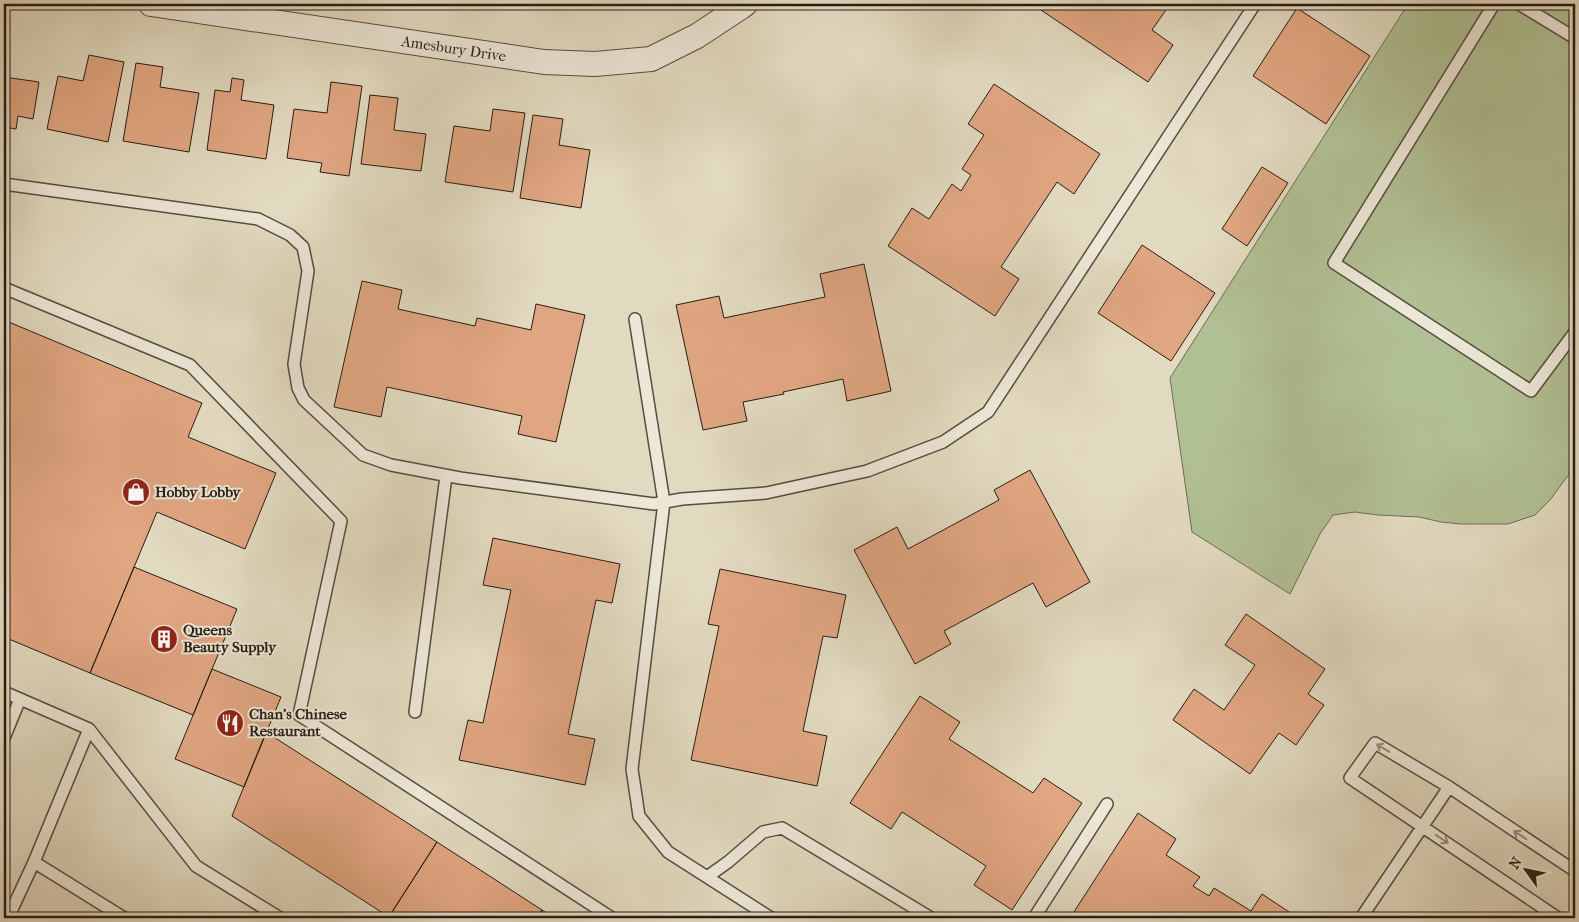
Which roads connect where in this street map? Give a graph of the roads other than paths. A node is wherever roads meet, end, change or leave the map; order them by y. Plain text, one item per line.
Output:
1 (151, 4) edge
2 (745, 4) edge
3 (1255, 4) edge
4 (1494, 4) edge
5 (1519, 4) edge
6 (1575, 38) edge
7 (4, 184) edge
8 (4, 288) edge
9 (636, 319) dead end
10 (1575, 332) edge
11 (446, 476) junction
12 (664, 502) junction
13 (4, 692) edge
14 (20, 699) junction
15 (415, 712) dead end
16 (89, 729) junction
17 (4, 738) edge
18 (1449, 787) junction
19 (1107, 804) dead end
20 (1423, 826) junction
21 (34, 862) junction
22 (1575, 871) edge
23 (707, 877) junction
24 (8, 918) edge
25 (124, 918) edge
26 (280, 918) edge
27 (612, 918) edge
28 (771, 918) edge
29 (931, 918) edge
30 (1034, 918) edge
31 (1361, 918) edge
32 (1558, 918) edge

1 - 2 street, Amesbury Drive
3 - 12 lane
4 - 10 lane
5 - 6 lane
7 - 11 lane
8 - 27 lane
9 - 12 lane
11 - 12 lane
11 - 15 lane
12 - 23 lane
13 - 14 lane
14 - 16 lane
14 - 17 lane
16 - 21 lane
16 - 26 lane
18 - 20 lane
18 -> 20 lane
22 -> 18 lane
19 - 30 lane
20 - 31 lane
20 -> 32 lane
21 - 24 lane
21 - 25 lane
23 - 28 lane
23 - 29 lane

